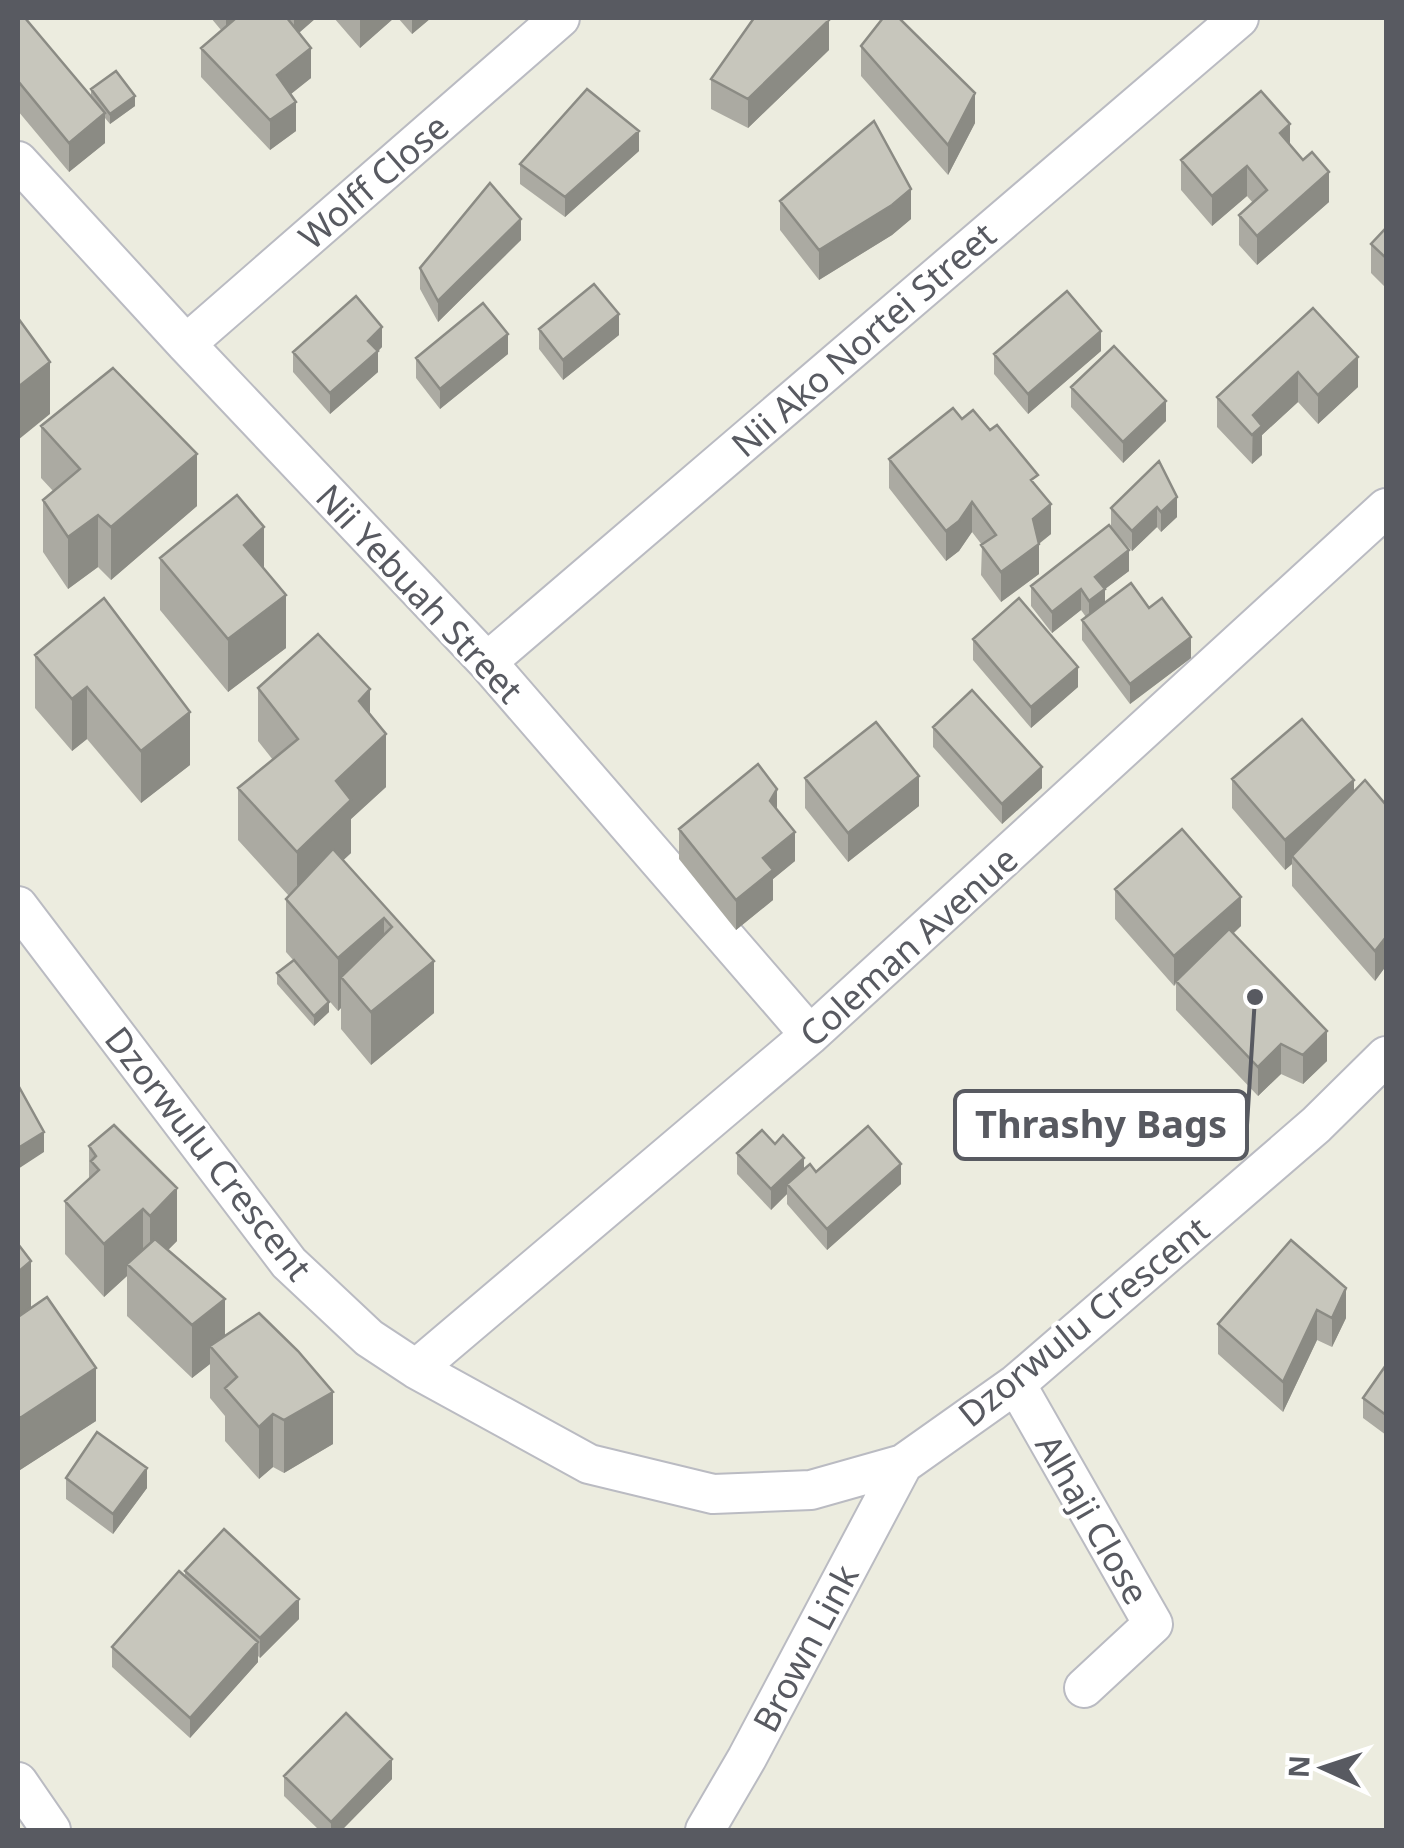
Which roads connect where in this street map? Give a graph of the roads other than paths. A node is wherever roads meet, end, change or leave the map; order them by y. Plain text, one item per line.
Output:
1 (560, 18) edge
2 (1238, 18) edge
3 (18, 161) edge
4 (186, 344) junction
5 (1386, 508) edge
6 (487, 662) junction
7 (18, 906) edge
8 (810, 1035) junction
9 (1386, 1056) edge
10 (416, 1369) junction
11 (1016, 1384) junction
12 (903, 1464) junction
13 (1084, 1688) dead end
14 (18, 1782) edge
15 (51, 1830) edge
16 (705, 1830) edge

1 - 4 street, Wolff Close
2 - 6 street, Nii Ako Nortei Street
3 - 4 street, Nii Yebuah Street
4 - 6 street, Nii Yebuah Street
5 - 8 street, Coleman Avenue
6 - 8 street, Nii Yebuah Street
7 - 10 street, Dzorwulu Crescent
8 - 10 street, Coleman Avenue
9 - 11 street, Dzorwulu Crescent
10 - 12 street, Dzorwulu Crescent
11 - 12 street, Dzorwulu Crescent
11 - 13 street, Alhaji Close
12 - 16 street, Brown Link
14 - 15 street

